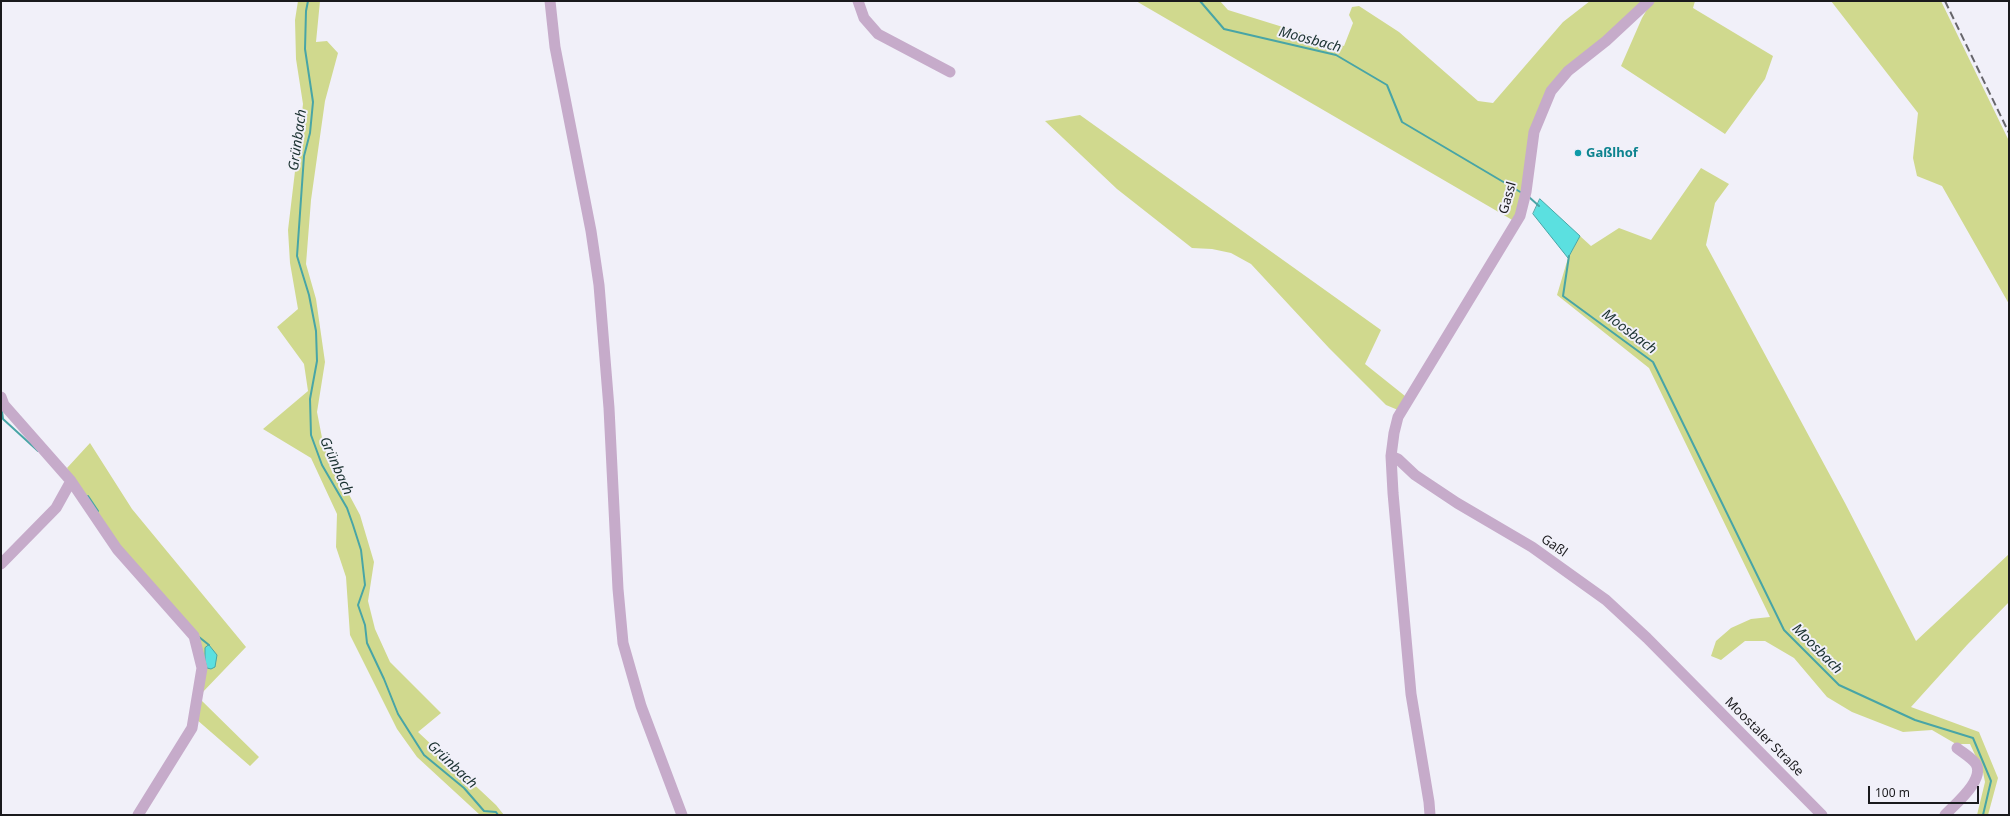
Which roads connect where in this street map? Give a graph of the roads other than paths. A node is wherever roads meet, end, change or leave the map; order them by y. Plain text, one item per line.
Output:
1 (550, 1) edge
2 (858, 1) edge
3 (1649, 1) edge
4 (950, 72) dead end
5 (1, 397) edge
6 (1391, 456) junction
7 (71, 481) junction
8 (1, 564) edge
9 (1686, 679) joint
10 (1957, 748) dead end
11 (138, 815) edge
12 (682, 815) edge
13 (1430, 815) edge
14 (1822, 815) edge
15 (1945, 815) edge

1 - 12 street
2 - 4 street
3 - 6 street, Gassl
5 - 7 street
6 - 9 street, Gaßl
6 - 13 street
7 - 8 street
7 - 11 street
9 - 14 street, Moostaler Straße
10 - 15 street

